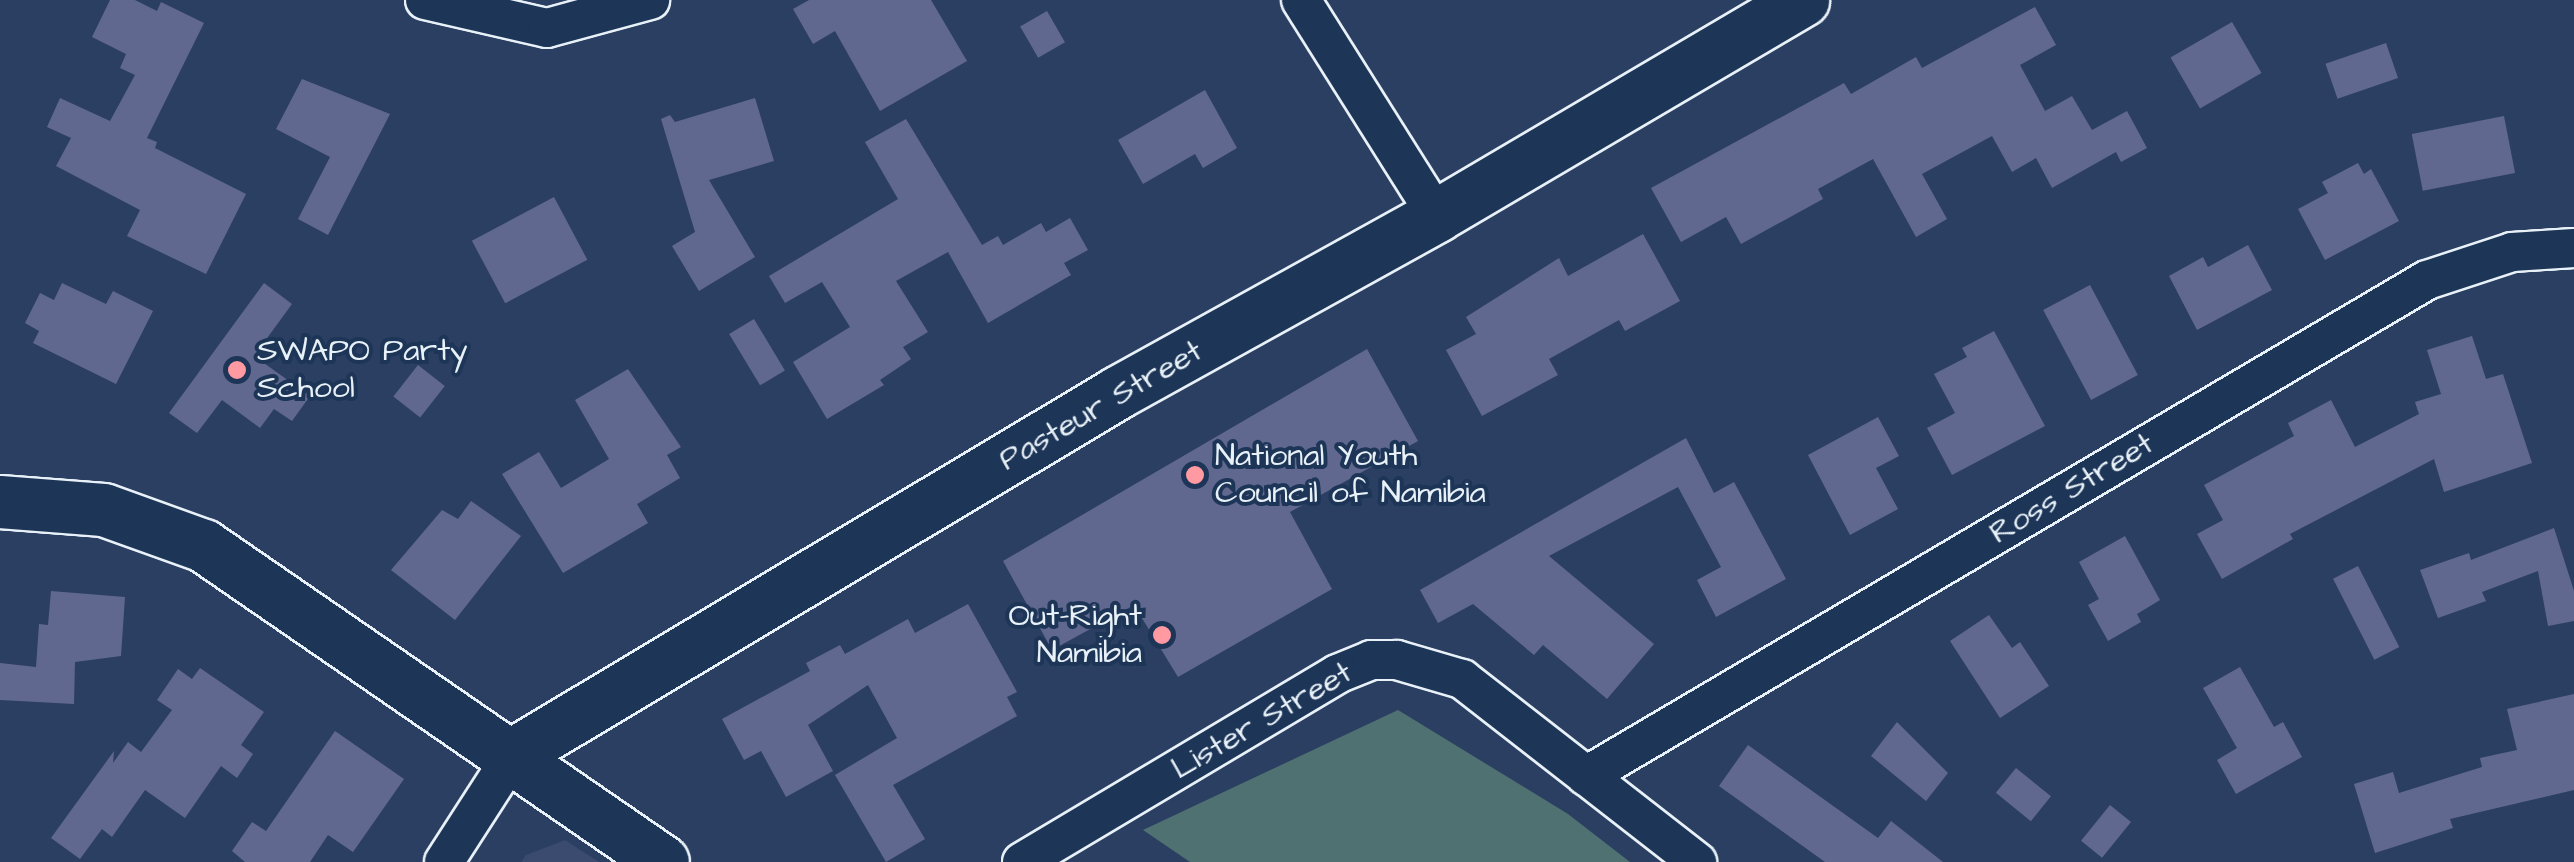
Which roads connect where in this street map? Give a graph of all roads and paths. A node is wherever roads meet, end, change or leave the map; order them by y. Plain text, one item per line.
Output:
1 (426, 0) edge
2 (650, 0) edge
3 (1301, 0) edge
4 (1802, 0) edge
5 (1438, 216) junction
6 (2574, 248) edge
7 (0, 502) edge
8 (513, 755) junction
9 (1586, 776) junction
10 (444, 862) edge
11 (663, 862) edge
12 (1022, 862) edge
13 (1697, 862) edge

1 - 2 street
3 - 5 street
4 - 5 main road, Pasteur Street
5 - 8 main road, Pasteur Street
6 - 9 street, Ross Street
7 - 8 main road
8 - 10 street, Pasteur Street
8 - 11 main road
9 - 12 street, Lister Street
9 - 13 street, Lister Street

